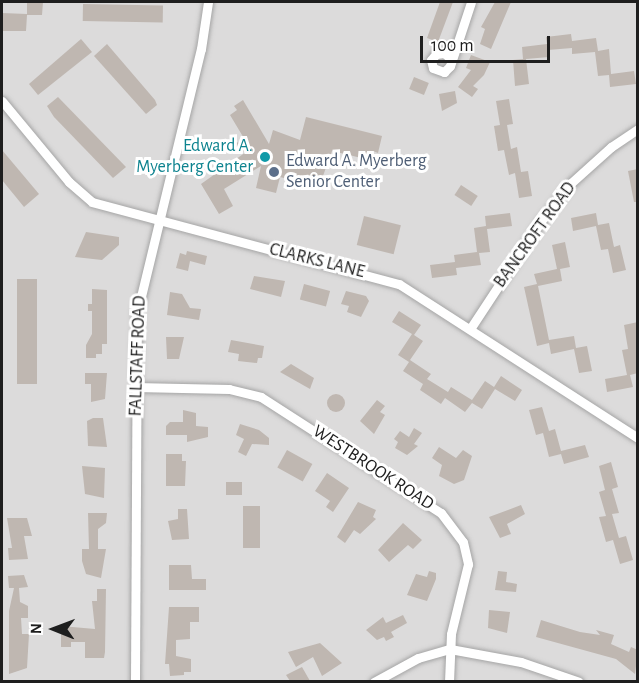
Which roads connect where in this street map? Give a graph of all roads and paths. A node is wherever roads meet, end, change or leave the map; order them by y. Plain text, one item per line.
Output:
1 (208, 2) edge
2 (471, 2) edge
3 (450, 58) dead end
4 (2, 101) edge
5 (638, 129) edge
6 (158, 221) junction
7 (470, 328) junction
8 (135, 387) junction
9 (638, 438) edge
10 (450, 649) junction
11 (135, 681) edge
12 (374, 681) edge
13 (449, 681) edge
14 (579, 681) edge

1 - 6 street, FALLSTAFF ROAD
2 - 3 street
4 - 6 street, CLARKS LANE
5 - 7 street, BANCROFT ROAD
6 - 7 street, CLARKS LANE
6 - 8 street, FALLSTAFF ROAD
7 - 9 street, CLARKS LANE
8 - 10 street, WESTBROOK ROAD
8 - 11 street, FALLSTAFF ROAD
10 - 12 street
10 - 13 street, WESTBROOK ROAD
10 - 14 street

